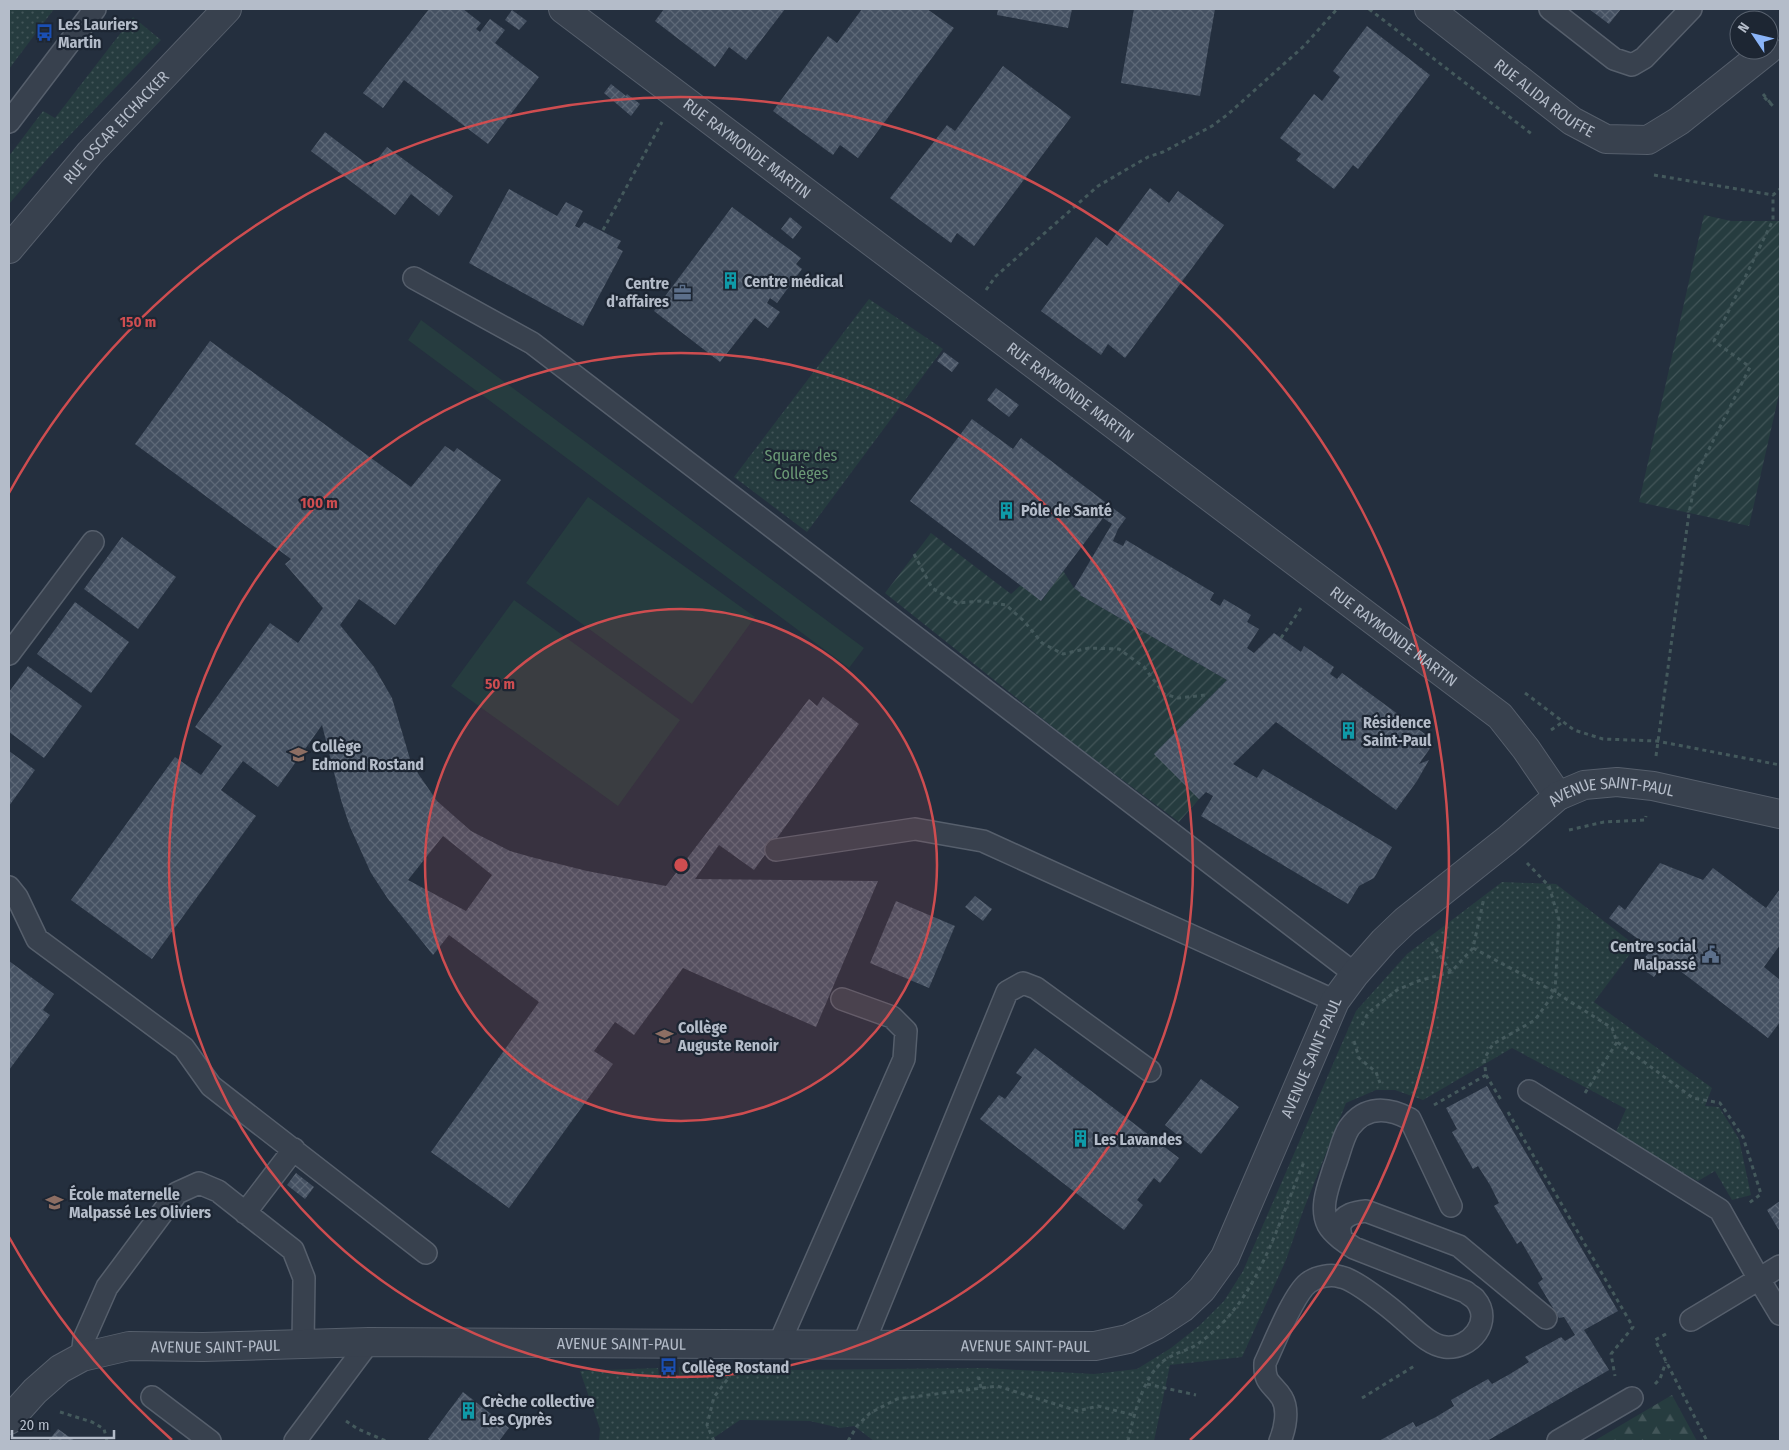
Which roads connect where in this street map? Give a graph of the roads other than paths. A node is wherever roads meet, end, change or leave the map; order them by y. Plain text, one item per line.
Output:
1 (94, 9) edge
2 (227, 9) edge
3 (563, 9) edge
4 (1429, 9) edge
5 (1550, 9) edge
6 (1691, 9) edge
7 (1755, 60) edge
8 (9, 122) edge
9 (9, 249) edge
10 (414, 278) dead end
11 (93, 542) dead end
12 (9, 654) edge
13 (1558, 796) junction
14 (1780, 814) edge
15 (776, 850) dead end
16 (9, 887) edge
17 (1355, 974) junction
18 (842, 999) dead end
19 (1335, 1001) junction
20 (1150, 1072) dead end
21 (1529, 1092) dead end
22 (294, 1149) junction
23 (1451, 1206) dead end
24 (245, 1213) junction
25 (1341, 1239) junction
26 (426, 1253) dead end
27 (1780, 1266) edge
28 (1759, 1279) junction
29 (1780, 1314) edge
30 (1546, 1318) dead end
31 (1691, 1320) road end
32 (369, 1342) junction
33 (303, 1344) junction
34 (779, 1344) junction
35 (863, 1345) junction
36 (82, 1357) junction
37 (152, 1396) dead end
38 (1632, 1398) road end
39 (9, 1420) edge
40 (210, 1441) edge
41 (295, 1441) edge
42 (1280, 1441) edge
43 (1558, 1441) edge

1 - 8 lane
2 - 9 street, RUE OSCAR EICHACKER
3 - 13 street, RUE RAYMONDE MARTIN
4 - 7 street, RUE ALIDA ROUFFE
5 - 6 lane
10 - 17 lane
11 - 12 lane
13 - 14 street, AVENUE SAINT-PAUL
13 - 17 street, AVENUE SAINT-PAUL
15 - 19 lane
16 - 22 lane
17 - 19 street, AVENUE SAINT-PAUL
18 - 34 lane
19 - 35 street, AVENUE SAINT-PAUL
20 - 35 lane
21 - 28 lane
22 - 24 lane
22 - 26 lane
23 - 25 lane
24 - 33 lane
24 - 36 lane
25 - 30 lane
25 - 42 lane
27 - 28 lane
28 - 29 lane
28 - 31 lane
32 - 33 street, AVENUE SAINT-PAUL
32 - 34 street, AVENUE SAINT-PAUL
32 - 41 lane
33 - 36 street, AVENUE SAINT-PAUL
34 - 35 street, AVENUE SAINT-PAUL
36 - 39 street, AVENUE SAINT-PAUL
37 - 40 lane
38 - 43 lane

